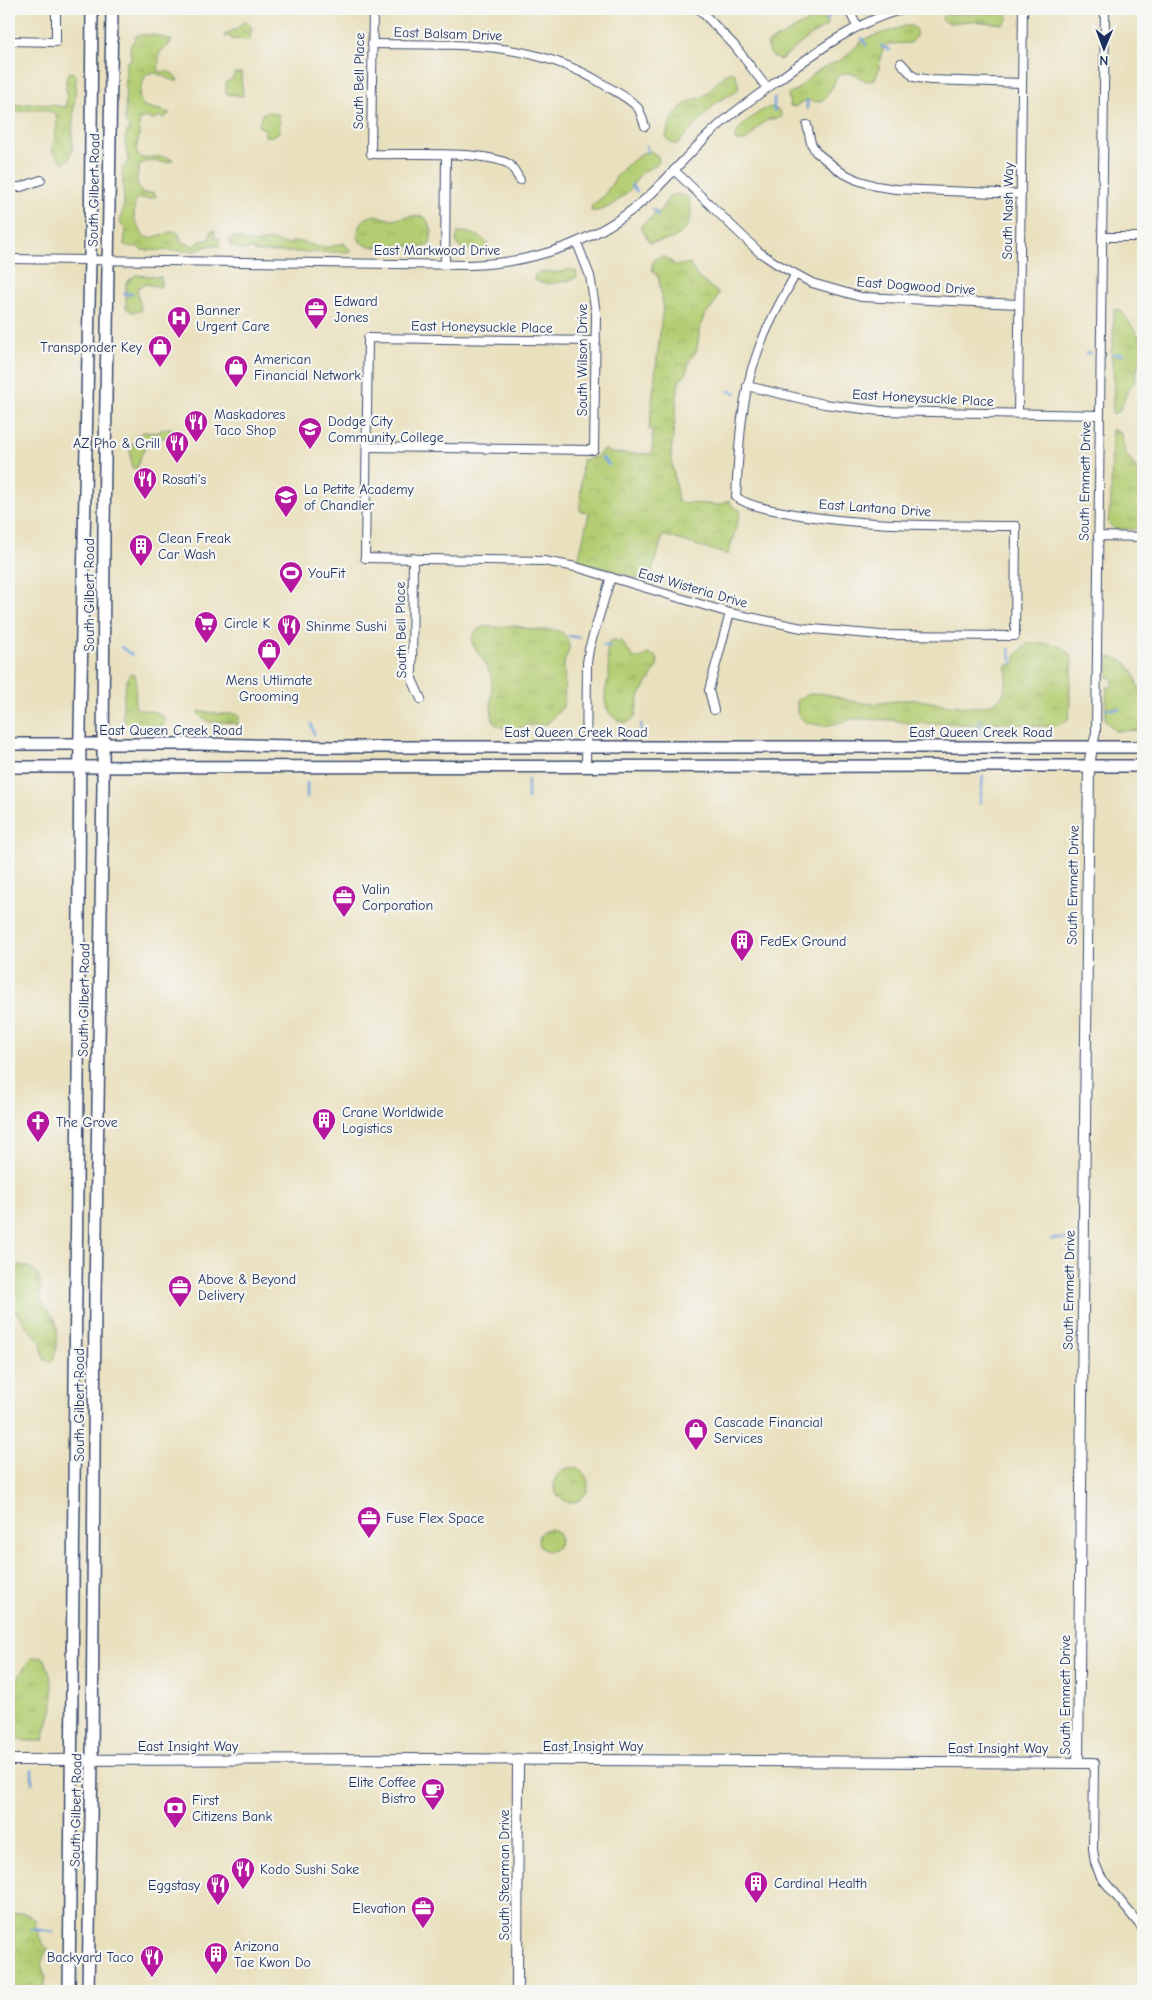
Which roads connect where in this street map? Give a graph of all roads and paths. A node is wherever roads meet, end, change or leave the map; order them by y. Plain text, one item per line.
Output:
1 (56, 9) edge
2 (92, 9) edge
3 (112, 9) edge
4 (373, 9) edge
5 (699, 9) edge
6 (848, 9) edge
7 (904, 9) edge
8 (1023, 9) edge
9 (1105, 9) edge
10 (857, 26) junction
11 (9, 41) edge
12 (372, 44) junction
13 (901, 63) dead end
14 (1022, 83) junction
15 (767, 88) junction
16 (807, 125) dead end
17 (645, 126) dead end
18 (446, 155) junction
19 (674, 170) junction
20 (41, 180) dead end
21 (520, 180) dead end
22 (9, 187) edge
23 (1021, 194) junction
24 (1102, 237) junction
25 (1143, 237) edge
26 (577, 243) junction
27 (9, 259) edge
28 (90, 260) junction
29 (107, 260) junction
30 (445, 264) junction
31 (795, 275) junction
32 (1019, 304) junction
33 (596, 341) junction
34 (747, 386) junction
35 (1018, 414) junction
36 (1099, 415) junction
37 (367, 447) junction
38 (1098, 536) junction
39 (1143, 537) edge
40 (413, 558) junction
41 (610, 577) junction
42 (730, 613) junction
43 (1015, 636) joint
44 (421, 699) dead end
45 (714, 710) dead end
46 (9, 744) edge
47 (80, 744) junction
48 (104, 744) junction
49 (333, 747) junction
50 (586, 747) junction
51 (1143, 747) edge
52 (1091, 756) junction
53 (333, 766) junction
54 (586, 766) junction
55 (1143, 766) edge
56 (9, 767) edge
57 (80, 768) junction
58 (103, 768) junction
59 (79, 1004) junction
60 (98, 1005) junction
61 (76, 1242) junction
62 (97, 1242) junction
63 (518, 1759) junction
64 (9, 1760) edge
65 (72, 1760) junction
66 (92, 1760) junction
67 (1078, 1763) junction
68 (1094, 1763) joint
69 (1143, 1929) edge
70 (70, 1991) edge
71 (88, 1991) edge
72 (516, 1991) edge

1 - 11 street
2 - 28 main road, South Gilbert Road
3 - 29 main road, South Gilbert Road
4 - 12 street, South Bell Place
5 - 15 street
6 - 10 street
7 - 10 street, East Markwood Drive
8 - 14 street, South Nash Way
9 - 24 street, South Emmett Drive
10 - 15 street, East Markwood Drive
12 - 17 street, East Balsam Drive
12 - 18 street, South Bell Place
13 - 14 street
14 - 23 street, South Nash Way
15 - 19 street, East Markwood Drive
16 - 23 street
18 - 21 street
18 - 30 street
19 - 26 street, East Markwood Drive
19 - 31 street, East Dogwood Drive
20 - 22 street
23 - 32 street, South Nash Way
24 - 25 street
24 - 36 street, South Emmett Drive
26 - 30 street, East Markwood Drive
26 - 33 street, South Wilson Drive
27 - 28 street, East Markwood Drive
28 - 29 street, East Markwood Drive
28 - 47 main road, South Gilbert Road
29 - 30 street, East Markwood Drive
29 - 48 main road, South Gilbert Road
31 - 32 street, East Dogwood Drive
31 - 34 street
32 - 35 street, South Nash Way
33 - 37 street, South Wilson Drive
33 - 37 street, East Honeysuckle Place
34 - 35 street, East Honeysuckle Place
34 - 43 street, East Lantana Drive
35 - 36 street, East Honeysuckle Place
36 - 38 street, South Emmett Drive
37 - 40 street, East Wisteria Drive
38 - 39 street
38 - 52 street, South Emmett Drive
40 - 41 street, East Wisteria Drive
40 - 44 street, South Bell Place
41 - 42 street, East Wisteria Drive
41 - 50 street
42 - 43 street, East Wisteria Drive
42 - 45 street
46 - 47 main road, East Queen Creek Road
47 - 48 main road, East Queen Creek Road
47 - 57 main road, South Gilbert Road
48 - 49 main road, East Queen Creek Road
48 - 58 main road, South Gilbert Road
49 - 50 main road, East Queen Creek Road
49 - 53 main road
50 - 52 main road, East Queen Creek Road
50 - 54 street
51 - 52 main road, East Queen Creek Road
52 - 54 main road, East Queen Creek Road
52 - 55 main road, East Queen Creek Road
52 - 67 street, South Emmett Drive
53 - 54 main road, East Queen Creek Road
53 - 58 main road, East Queen Creek Road
56 - 57 main road, East Queen Creek Road
57 - 58 main road, East Queen Creek Road
57 - 59 main road, South Gilbert Road
58 - 60 main road, South Gilbert Road
59 - 60 main road
59 - 61 main road, South Gilbert Road
60 - 62 main road, South Gilbert Road
61 - 62 main road
61 - 65 main road, South Gilbert Road
62 - 66 main road, South Gilbert Road
63 - 66 street, East Insight Way
63 - 67 street, East Insight Way
63 - 72 street, South Stearman Drive
64 - 65 street, East Insight Way
65 - 66 street, East Insight Way
65 - 70 main road, South Gilbert Road
66 - 71 main road, South Gilbert Road
67 - 68 street, East Insight Way
68 - 69 street

